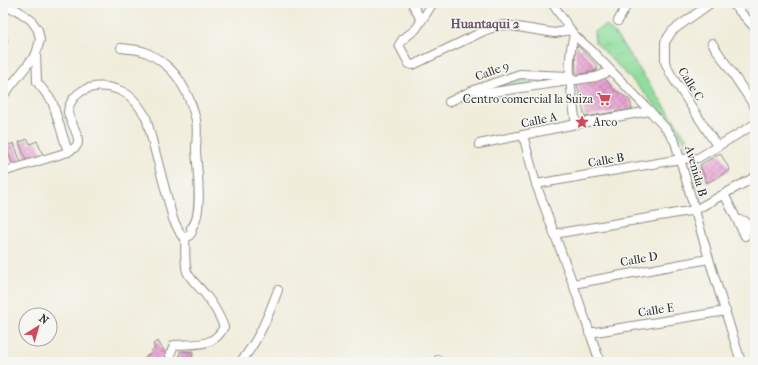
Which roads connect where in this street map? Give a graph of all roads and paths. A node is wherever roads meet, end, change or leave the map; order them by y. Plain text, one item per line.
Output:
1 (412, 3) edge
2 (433, 3) edge
3 (552, 3) edge
4 (628, 3) edge
5 (711, 3) edge
6 (732, 3) edge
7 (3, 7) edge
8 (421, 20) junction
9 (618, 21) dead end
10 (755, 28) edge
11 (572, 33) junction
12 (712, 43) dead end
13 (121, 48) dead end
14 (36, 54) junction
15 (611, 71) junction
16 (569, 79) junction
17 (480, 94) dead end
18 (3, 96) edge
19 (449, 102) dead end
20 (755, 107) edge
21 (650, 111) junction
22 (576, 124) junction
23 (755, 124) edge
24 (523, 135) junction
25 (479, 144) dead end
26 (717, 146) junction
27 (68, 152) junction
28 (681, 159) junction
29 (3, 172) edge
30 (755, 177) edge
31 (536, 184) junction
32 (724, 194) junction
33 (695, 210) junction
34 (191, 228) junction
35 (179, 229) junction
36 (554, 234) junction
37 (749, 234) dead end
38 (185, 237) junction
39 (709, 259) junction
40 (573, 284) junction
41 (278, 290) dead end
42 (726, 311) junction
43 (589, 333) junction
44 (172, 362) edge
45 (240, 362) edge
46 (600, 362) edge
47 (741, 362) edge

1 - 8 street
2 - 8 street
3 - 11 street, Avenida B
4 - 9 street
5 - 26 street, Calle C
6 - 10 street
7 - 14 street
8 - 11 street
11 - 15 street, Avenida B
11 - 16 street
12 - 20 street
13 - 34 street
14 - 18 street
14 - 27 street
15 - 16 street
15 - 21 street, Avenida B
16 - 17 street
16 - 19 street, Calle 9
16 - 22 street
21 - 22 street, Calle A
21 - 28 street, Avenida B
22 - 24 street, Calle A
23 - 26 street, Calle B
24 - 25 street, Calle A
24 - 31 street
26 - 28 street, Calle B
27 - 29 street
27 - 35 street
28 - 31 street, Calle B
28 - 33 street, Avenida B
30 - 32 street
31 - 36 street
32 - 33 street
32 - 37 street
33 - 36 street
33 - 39 street, Avenida B
34 - 35 street
34 - 38 street
35 - 38 street
36 - 40 street
38 - 44 street
39 - 40 street, Calle D
39 - 42 street, Avenida B
40 - 43 street
41 - 45 street
42 - 43 street, Calle E
42 - 47 street, Avenida B
43 - 46 street

